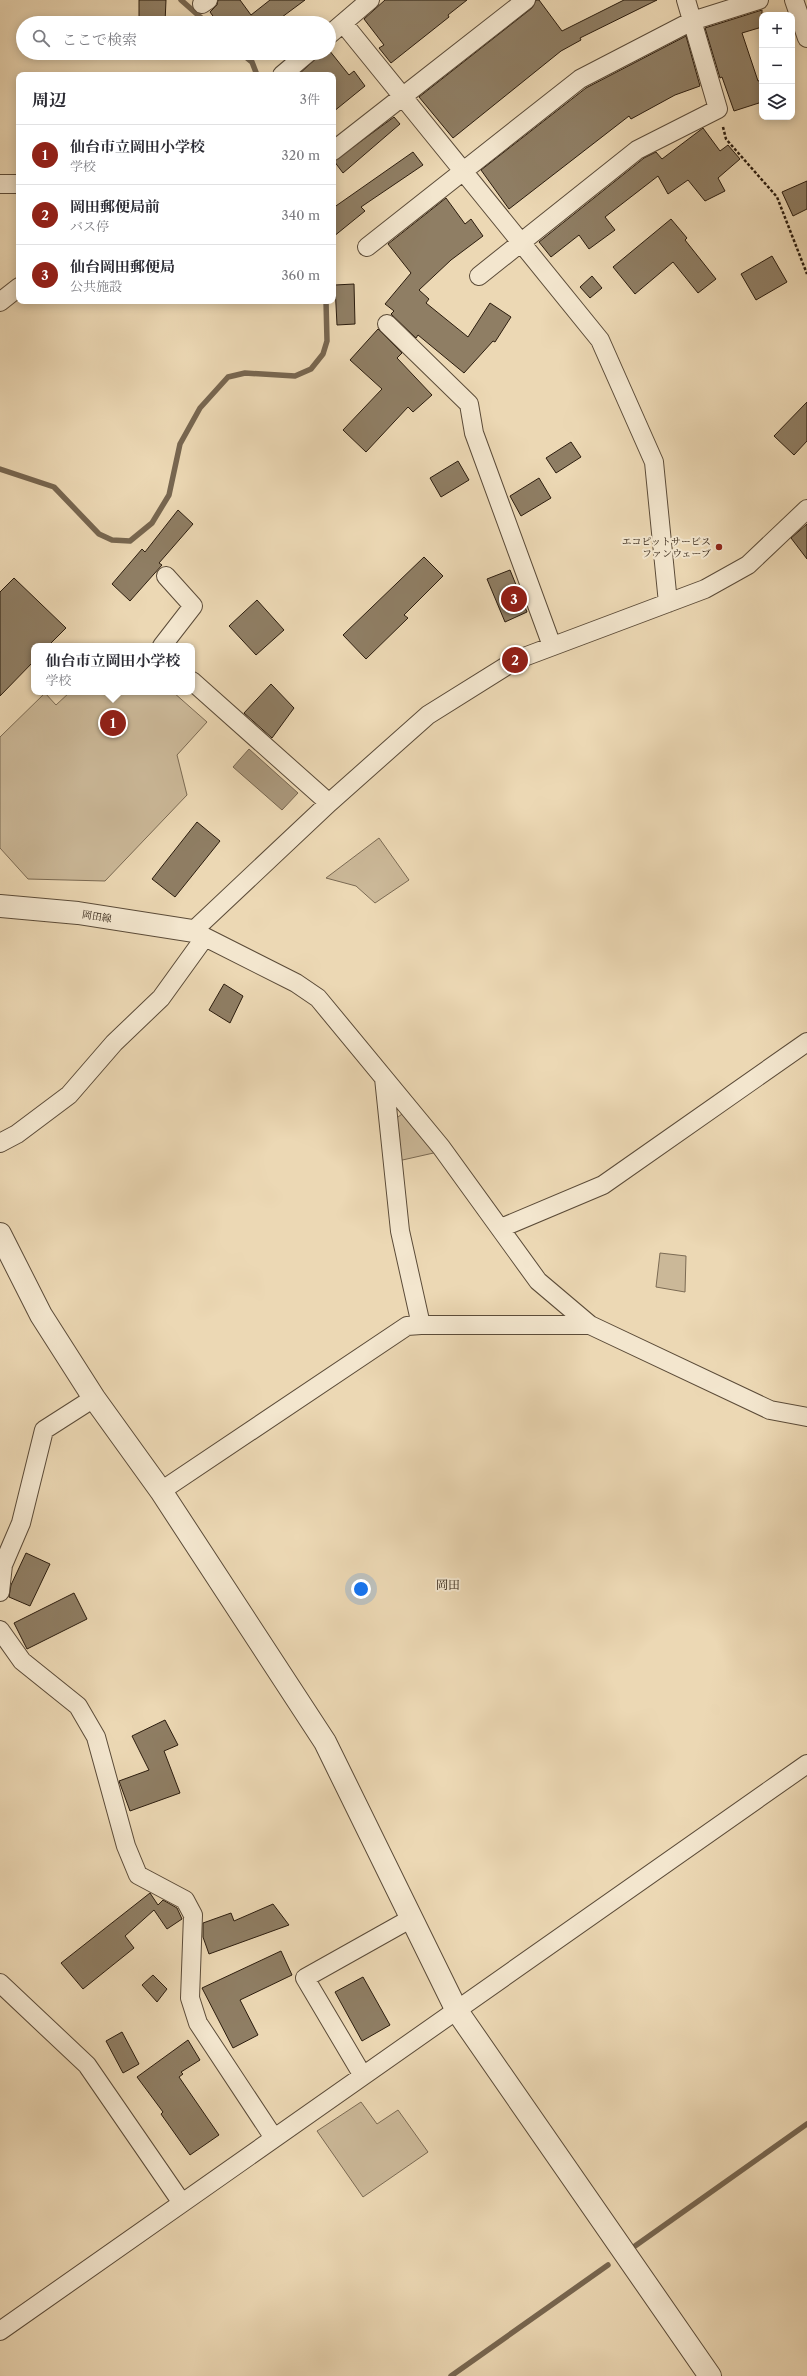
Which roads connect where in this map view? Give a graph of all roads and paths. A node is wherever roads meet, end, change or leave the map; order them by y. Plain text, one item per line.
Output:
1 (370, 0) edge
2 (526, 0) edge
3 (686, 0) edge
4 (759, 0) edge
5 (794, 0) edge
6 (692, 21) junction
7 (343, 23) junction
8 (336, 29) edge
9 (807, 38) edge
10 (300, 60) edge
11 (286, 72) edge
12 (403, 96) junction
13 (718, 109) junction
14 (336, 148) edge
15 (463, 171) junction
16 (0, 184) edge
17 (16, 184) edge
18 (521, 242) junction
19 (367, 247) dead end
20 (807, 274) edge
21 (479, 276) dead end
22 (16, 289) edge
23 (0, 302) edge
24 (387, 324) dead end
25 (807, 510) edge
26 (166, 576) dead end
27 (668, 603) junction
28 (164, 643) edge
29 (552, 646) junction
30 (195, 684) edge
31 (329, 803) junction
32 (0, 906) edge
33 (199, 934) junction
34 (807, 1042) edge
35 (384, 1078) junction
36 (0, 1142) edge
37 (501, 1228) junction
38 (0, 1234) edge
39 (421, 1325) junction
40 (590, 1326) junction
41 (94, 1398) junction
42 (807, 1417) edge
43 (161, 1491) junction
44 (0, 1592) edge
45 (0, 1630) edge
46 (807, 1764) edge
47 (412, 1918) junction
48 (0, 1983) edge
49 (457, 2011) junction
50 (363, 2076) junction
51 (274, 2138) junction
52 (182, 2203) junction
53 (0, 2331) edge
54 (710, 2376) edge

1 - 7 street
2 - 12 street
3 - 6 street
4 - 6 street
5 - 9 street
6 - 13 street
6 - 15 street
7 - 8 street
7 - 12 street
10 - 11 street
12 - 14 street
12 - 15 street
13 - 18 street
13 - 20 path
15 - 18 street
15 - 19 street
16 - 17 street
18 - 21 street
18 - 27 street
22 - 23 street
24 - 29 street
25 - 27 street
26 - 28 street
27 - 29 street
29 - 31 street
30 - 31 street
31 - 33 street
32 - 33 street, 岡田線
33 - 35 street
33 - 36 street
34 - 37 street
35 - 37 street
35 - 39 street
37 - 40 street
38 - 41 street
39 - 40 street
39 - 43 street
40 - 42 street
41 - 43 street
41 - 44 street
43 - 47 street
45 - 51 street
46 - 49 street
47 - 49 street
47 - 50 street
48 - 52 street
49 - 50 street
49 - 54 street
50 - 51 street
51 - 52 street
52 - 53 street

